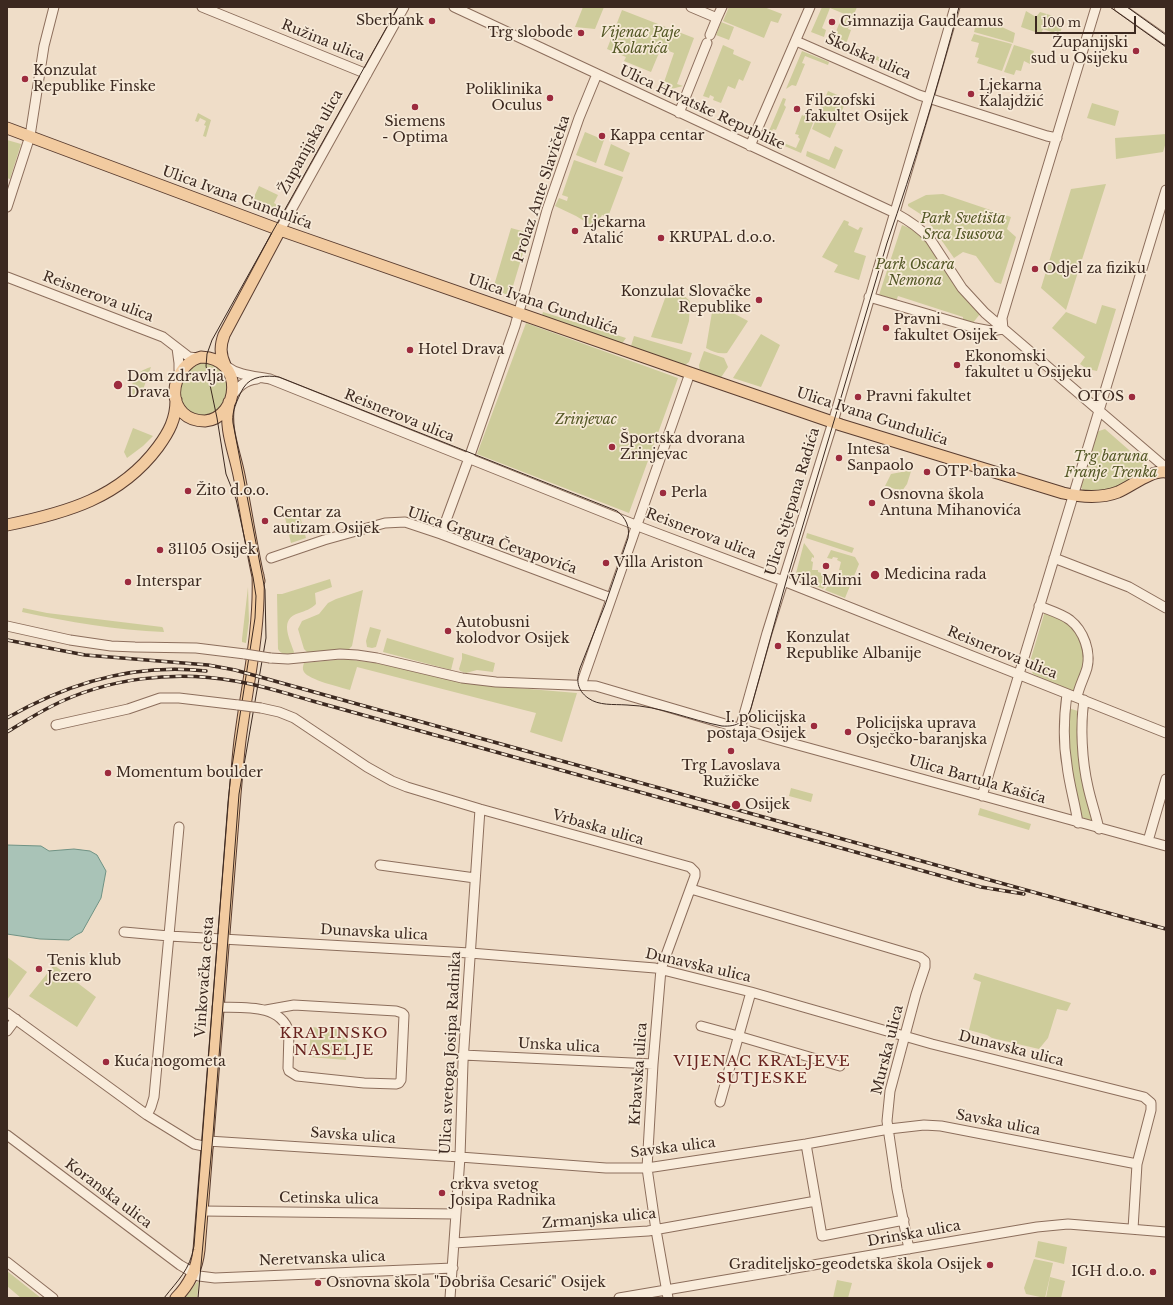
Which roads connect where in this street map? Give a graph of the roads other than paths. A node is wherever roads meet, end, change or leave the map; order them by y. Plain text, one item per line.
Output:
1 (54, 7) edge
2 (202, 7) edge
3 (404, 7) edge
4 (454, 7) edge
5 (692, 7) edge
6 (722, 7) edge
7 (810, 7) edge
8 (955, 7) edge
9 (1096, 7) edge
10 (1119, 7) edge
11 (718, 18) junction
12 (796, 40) junction
13 (1166, 40) edge
14 (367, 74) junction
15 (597, 74) junction
16 (929, 98) junction
17 (679, 113) junction
18 (7, 128) edge
19 (30, 136) junction
20 (1057, 138) junction
21 (750, 146) junction
22 (1166, 190) edge
23 (1164, 204) edge
24 (7, 207) edge
25 (895, 213) junction
26 (280, 230) junction
27 (7, 277) edge
28 (869, 297) junction
29 (520, 313) junction
30 (1003, 329) junction
31 (224, 335) junction
32 (177, 348) junction
33 (199, 357) junction
34 (225, 365) junction
35 (690, 373) junction
36 (179, 375) junction
37 (270, 379) junction
38 (176, 400) junction
39 (229, 400) junction
40 (1099, 411) junction
41 (194, 420) junction
42 (206, 420) junction
43 (832, 422) junction
44 (171, 428) junction
45 (231, 440) junction
46 (469, 458) junction
47 (1165, 466) edge
48 (1074, 495) junction
49 (7, 525) edge
50 (636, 525) junction
51 (440, 534) junction
52 (271, 558) dead end
53 (1054, 558) junction
54 (783, 580) junction
55 (611, 598) junction
56 (1039, 606) junction
57 (1166, 608) edge
58 (7, 626) edge
59 (1018, 674) junction
60 (581, 685) junction
61 (1067, 694) junction
62 (1080, 699) junction
63 (56, 725) dead end
64 (740, 729) junction
65 (1166, 733) edge
66 (1166, 779) edge
67 (982, 796) junction
68 (480, 809) junction
69 (1078, 823) junction
70 (179, 827) dead end
71 (1099, 829) junction
72 (1148, 841) junction
73 (1166, 846) edge
74 (380, 865) dead end
75 (475, 878) junction
76 (691, 889) junction
77 (124, 932) dead end
78 (169, 936) junction
79 (223, 939) junction
80 (470, 953) junction
81 (661, 969) junction
82 (751, 992) junction
83 (286, 1006) junction
84 (217, 1007) junction
85 (266, 1010) junction
86 (7, 1013) edge
87 (16, 1020) junction
88 (282, 1020) junction
89 (701, 1026) dead end
90 (7, 1031) edge
91 (738, 1036) junction
92 (904, 1036) junction
93 (464, 1055) junction
94 (653, 1064) junction
95 (840, 1066) dead end
96 (720, 1102) dead end
97 (147, 1115) junction
98 (889, 1129) junction
99 (7, 1135) edge
100 (208, 1144) junction
101 (806, 1144) junction
102 (460, 1157) junction
103 (1137, 1164) junction
104 (647, 1168) junction
105 (816, 1201) junction
106 (202, 1211) junction
107 (456, 1214) junction
108 (904, 1220) junction
109 (1133, 1229) junction
110 (656, 1230) junction
111 (1166, 1232) edge
112 (454, 1243) junction
113 (909, 1249) junction
114 (7, 1262) edge
115 (453, 1268) junction
116 (194, 1274) junction
117 (668, 1294) edge
118 (52, 1298) edge
119 (176, 1298) edge
120 (450, 1298) edge
121 (619, 1298) edge

1 - 19 street
2 - 14 street, Ružina ulica
3 - 14 street, Županijska ulica
4 - 15 street, Ulica Hrvatske Republike
5 - 11 street
6 - 11 street
7 - 12 street
8 - 16 street, Ulica Stjepana Radića
9 - 20 street
10 - 13 street
11 - 17 street
12 - 16 street, Školska ulica
12 - 21 street
14 - 26 street, Županijska ulica
15 - 17 street, Ulica Hrvatske Republike
15 - 29 street, Prolaz Ante Slavičeka
16 - 20 street, Školska ulica
16 - 25 street, Ulica Stjepana Radića
17 - 21 street, Ulica Hrvatske Republike
18 - 19 main road, Ulica Ivana Gundulića
19 - 24 street
19 - 26 main road, Ulica Ivana Gundulića
20 - 30 street
21 - 25 street, Ulica Hrvatske Republike
22 - 23 street
23 - 40 street
25 - 28 street, Ulica Stjepana Radića
25 - 30 street, Ulica Hrvatske Republike
26 - 29 main road, Ulica Ivana Gundulića
26 - 31 main road, Županijska ulica
27 - 32 street, Reisnerova ulica
28 - 30 street
28 - 43 street, Ulica Stjepana Radića
29 - 35 main road, Ulica Ivana Gundulića
29 - 46 street
30 - 40 street, Ulica Hrvatske Republike
31 - 33 main road, Županijska ulica
31 - 34 main road, Županijska ulica
32 - 33 street, Reisnerova ulica
32 - 36 street
33 - 34 main road
33 - 36 main road
34 - 37 street, Reisnerova ulica
34 - 39 main road
35 - 43 main road, Ulica Ivana Gundulića
35 - 50 street
36 - 38 main road
37 - 39 street
37 - 46 street, Reisnerova ulica
38 - 41 main road
38 - 44 main road
39 - 42 main road
39 - 45 main road, Vinkovačka cesta
40 - 47 street, Ulica Hrvatske Republike
40 - 48 street
41 - 42 main road
41 - 44 main road
42 - 45 main road, Vinkovačka cesta
43 - 48 main road, Ulica Ivana Gundulića
43 - 54 street, Ulica Stjepana Radića
44 - 49 main road
45 - 79 main road, Vinkovačka cesta
46 - 50 street, Reisnerova ulica
46 - 51 street
47 - 48 main road, Ulica Ivana Gundulića
48 - 53 street
50 - 54 street, Reisnerova ulica
50 - 55 street
51 - 52 street, Ulica Grgura Čevapovića
51 - 55 street, Ulica Grgura Čevapovića
53 - 56 street
53 - 57 street
54 - 59 street, Reisnerova ulica
54 - 64 street, Ulica Stjepana Radića
55 - 60 street
56 - 59 street
56 - 62 street
58 - 60 street, Ulica Bartula Kašića, bridge
59 - 61 street, Reisnerova ulica
59 - 67 street
60 - 64 street, Ulica Bartula Kašića
61 - 62 street, Reisnerova ulica
61 - 69 street
62 - 65 street, Reisnerova ulica
62 - 71 street
63 - 68 street, Vrbaska ulica, bridge
64 - 67 street, Ulica Bartula Kašića
66 - 72 street
67 - 69 street, Ulica Bartula Kašića
68 - 75 street, Ulica svetoga Josipa Radnika
68 - 76 street, Vrbaska ulica
69 - 71 street, Ulica Bartula Kašića
70 - 78 street
71 - 72 street, Ulica Bartula Kašića
72 - 73 street, Ulica Bartula Kašića
74 - 75 street
75 - 80 street, Ulica svetoga Josipa Radnika
76 - 81 street, Krbavska ulica
76 - 92 street, Murska ulica
77 - 78 street, Dunavska ulica
78 - 79 street, Dunavska ulica
78 - 97 street
79 - 80 street, Dunavska ulica
79 - 84 main road, Vinkovačka cesta
80 - 81 street, Dunavska ulica
80 - 93 street, Ulica svetoga Josipa Radnika
81 - 82 street, Dunavska ulica
81 - 94 street, Krbavska ulica
82 - 91 street
82 - 92 street, Dunavska ulica
83 - 85 street
83 - 88 street
83 - 88 street
84 - 85 street
84 - 100 main road, Vinkovačka cesta
85 - 88 street
86 - 87 street, Savska ulica
87 - 90 street
87 - 97 street, Savska ulica
89 - 91 street
91 - 95 street
91 - 96 street
92 - 98 street, Murska ulica
92 - 103 street, Dunavska ulica
93 - 94 street, Unska ulica
93 - 102 street, Ulica svetoga Josipa Radnika
94 - 104 street, Krbavska ulica
97 - 100 street, Savska ulica
98 - 101 street, Savska ulica
98 - 103 street, Savska ulica
98 - 108 street, Murska ulica
99 - 116 street, Koranska ulica
100 - 102 street, Savska ulica
100 - 106 main road, Vinkovačka cesta
101 - 104 street, Savska ulica
101 - 105 street
102 - 104 street, Savska ulica
102 - 107 street, Ulica svetoga Josipa Radnika
103 - 109 street
104 - 110 street, Krbavska ulica
105 - 108 street
105 - 110 street, Zrmanjska ulica
106 - 107 street, Cetinska ulica
106 - 116 main road, Vinkovačka cesta
107 - 112 street, Ulica svetoga Josipa Radnika
108 - 113 street, Murska ulica
109 - 111 street, Drinska ulica
109 - 113 street, Drinska ulica
110 - 112 street, Zrmanjska ulica
110 - 117 street, Krbavska ulica
112 - 115 street, Ulica svetoga Josipa Radnika
113 - 117 street, Drinska ulica
114 - 118 street
115 - 116 street, Neretvanska ulica
115 - 120 street, Ulica svetoga Josipa Radnika
116 - 119 main road, Vinkovačka cesta
117 - 121 street, Drinska ulica

